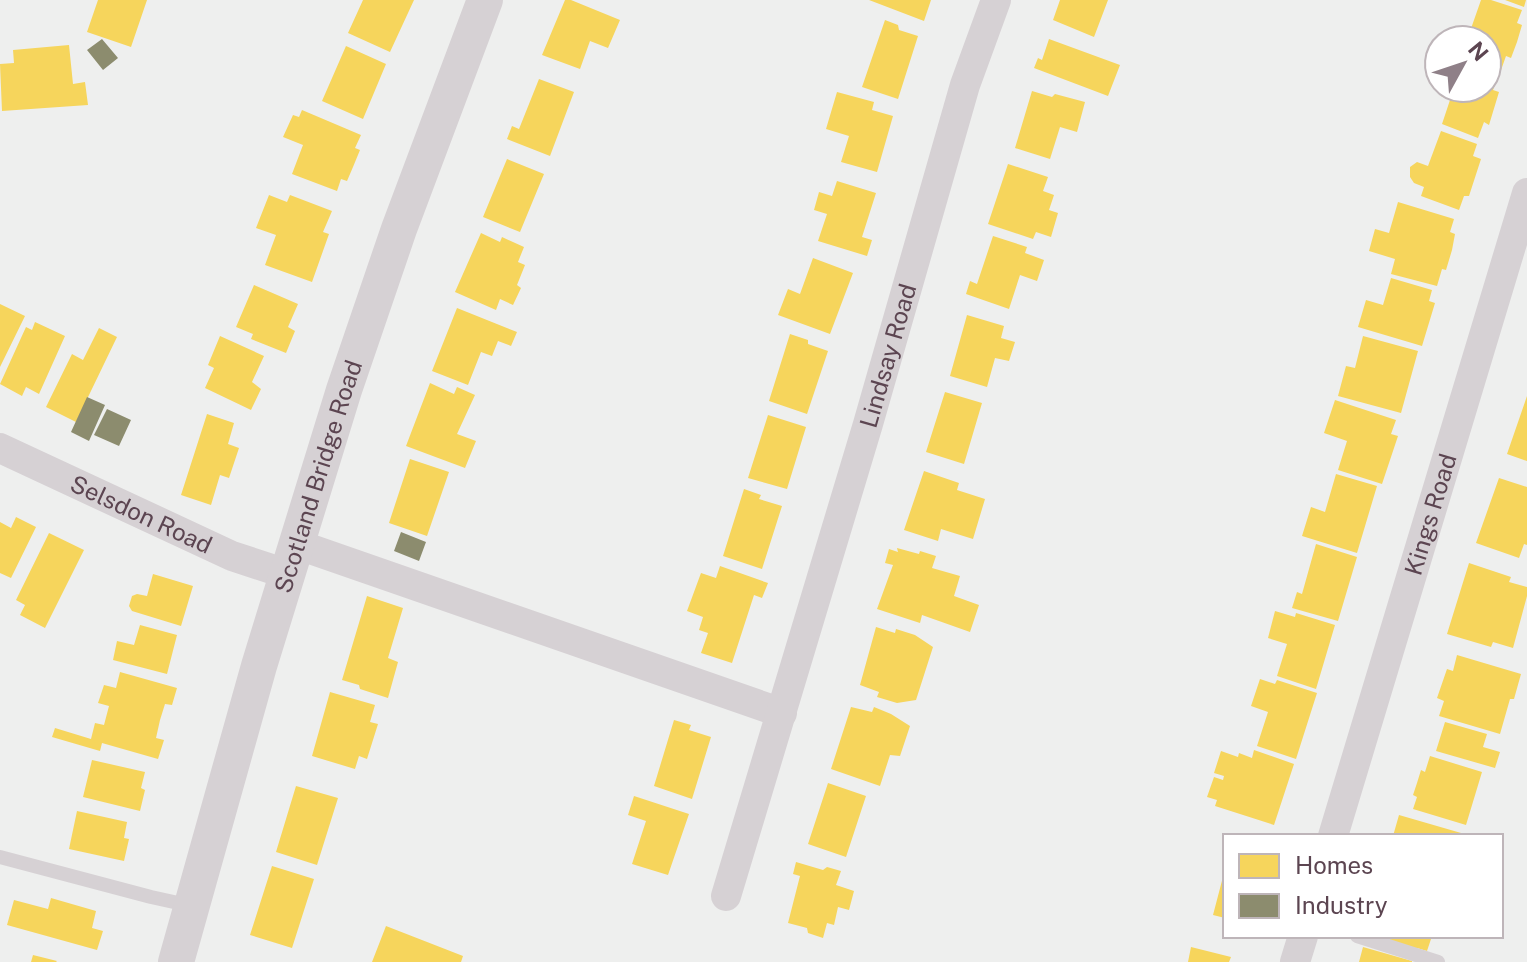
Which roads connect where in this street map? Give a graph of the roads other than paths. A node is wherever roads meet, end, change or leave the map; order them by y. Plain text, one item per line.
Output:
1 (485, 0) edge
2 (996, 0) edge
3 (1527, 193) edge
4 (0, 448) edge
5 (291, 559) junction
6 (782, 713) junction
7 (1334, 834) edge
8 (0, 857) edge
9 (726, 896) dead end
10 (193, 906) junction
11 (1302, 938) edge
12 (1363, 938) edge
13 (176, 962) edge
14 (1295, 962) edge
15 (1438, 962) edge

1 - 5 street, Scotland Bridge Road
2 - 6 street, Lindsay Road
3 - 7 street, Kings Road
4 - 5 street, Selsdon Road
5 - 6 street
5 - 10 street, Scotland Bridge Road
6 - 9 street, Lindsay Road
8 - 10 lane
10 - 13 street, Scotland Bridge Road
11 - 14 street
12 - 15 lane

